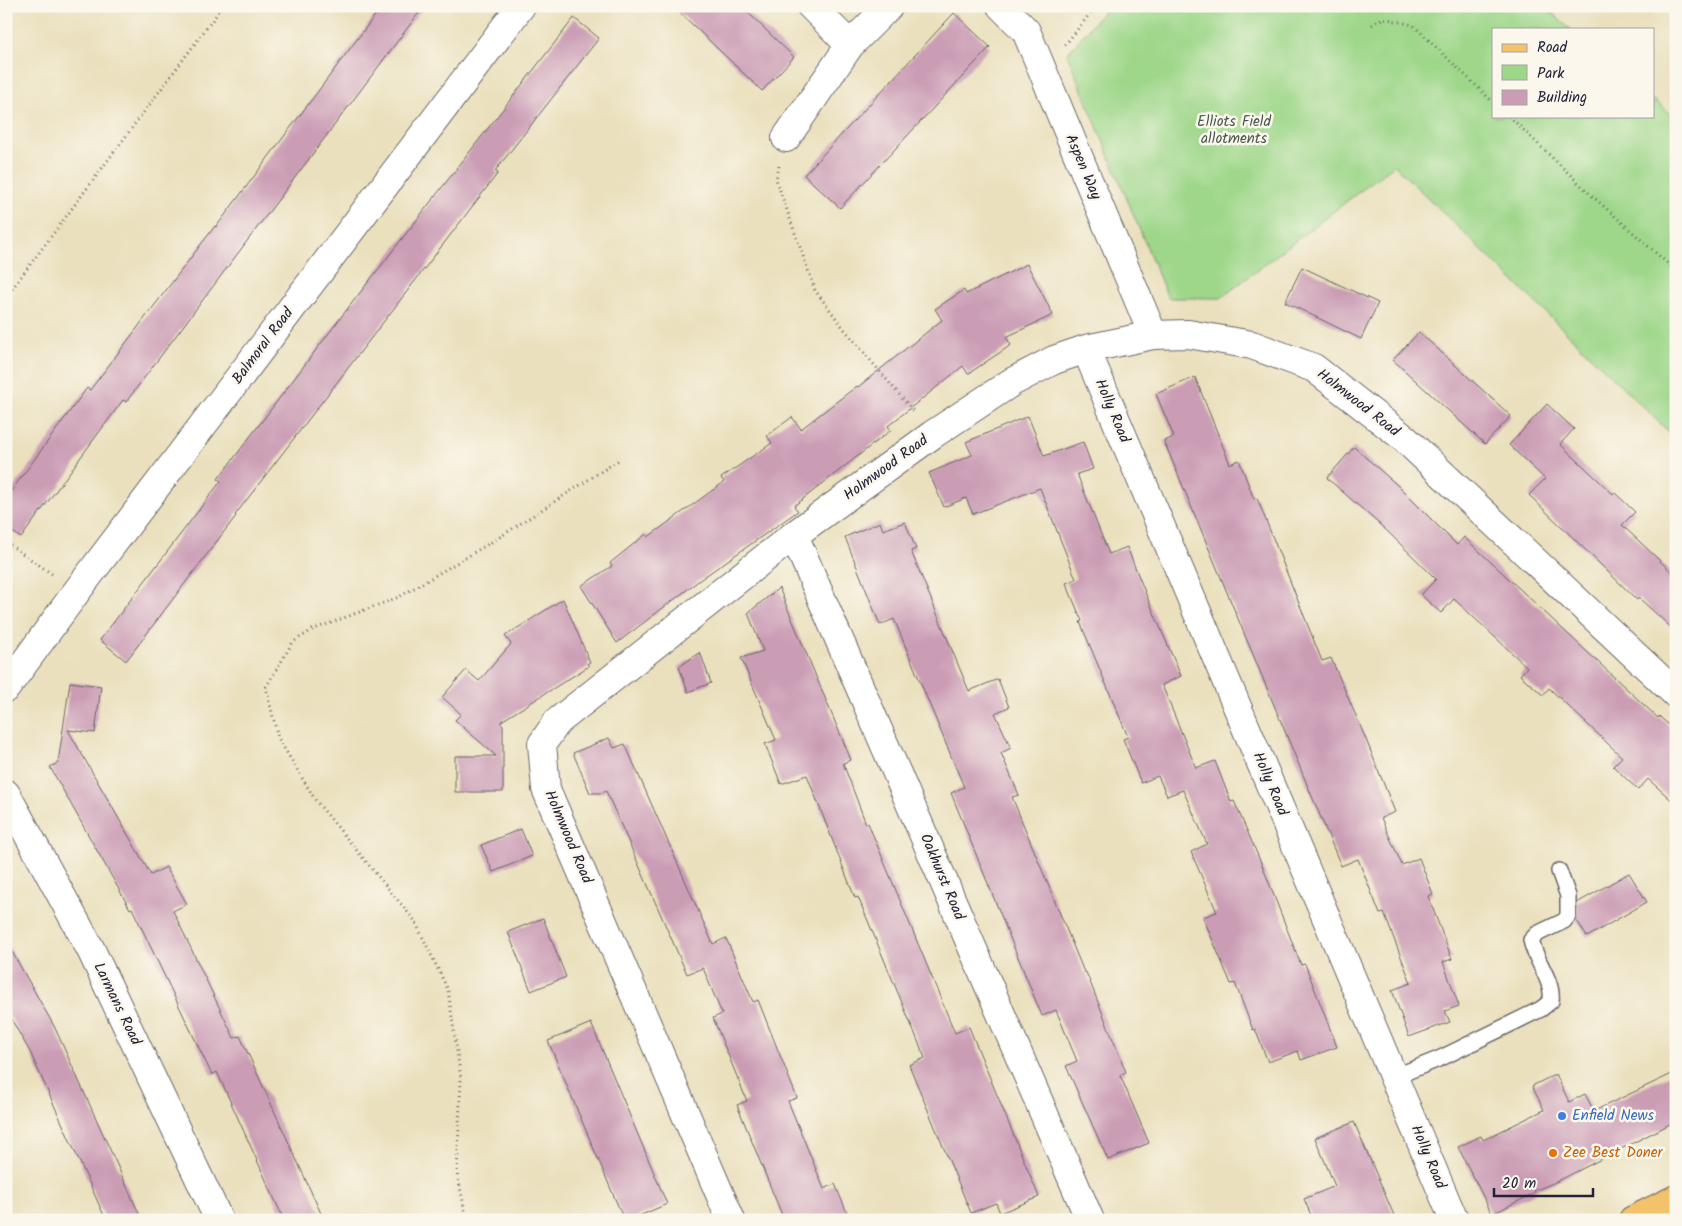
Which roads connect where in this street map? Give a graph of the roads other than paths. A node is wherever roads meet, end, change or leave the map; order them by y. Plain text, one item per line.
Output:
1 (521, 6) edge
2 (811, 6) edge
3 (888, 6) edge
4 (1002, 6) edge
5 (850, 45) junction
6 (786, 138) road end
7 (1153, 336) junction
8 (1086, 349) junction
9 (794, 535) junction
10 (6, 688) edge
11 (1676, 694) edge
12 (6, 794) edge
13 (1559, 871) dead end
14 (1394, 1077) junction
15 (1676, 1200) edge
16 (219, 1220) edge
17 (732, 1220) edge
18 (1090, 1220) edge
19 (1454, 1220) edge
20 (1633, 1220) edge

1 - 10 street, Balmoral Road
2 - 5 street
3 - 5 street
4 - 7 street, Aspen Way
5 - 6 street
7 - 8 street, Holmwood Road
7 - 11 street, Holmwood Road
8 - 9 street, Holmwood Road
8 - 14 street, Holly Road
9 - 17 street, Holmwood Road
9 - 18 street, Oakhurst Road
12 - 16 street, Larmans Road
13 - 14 lane
14 - 19 street, Holly Road
15 - 20 main road

